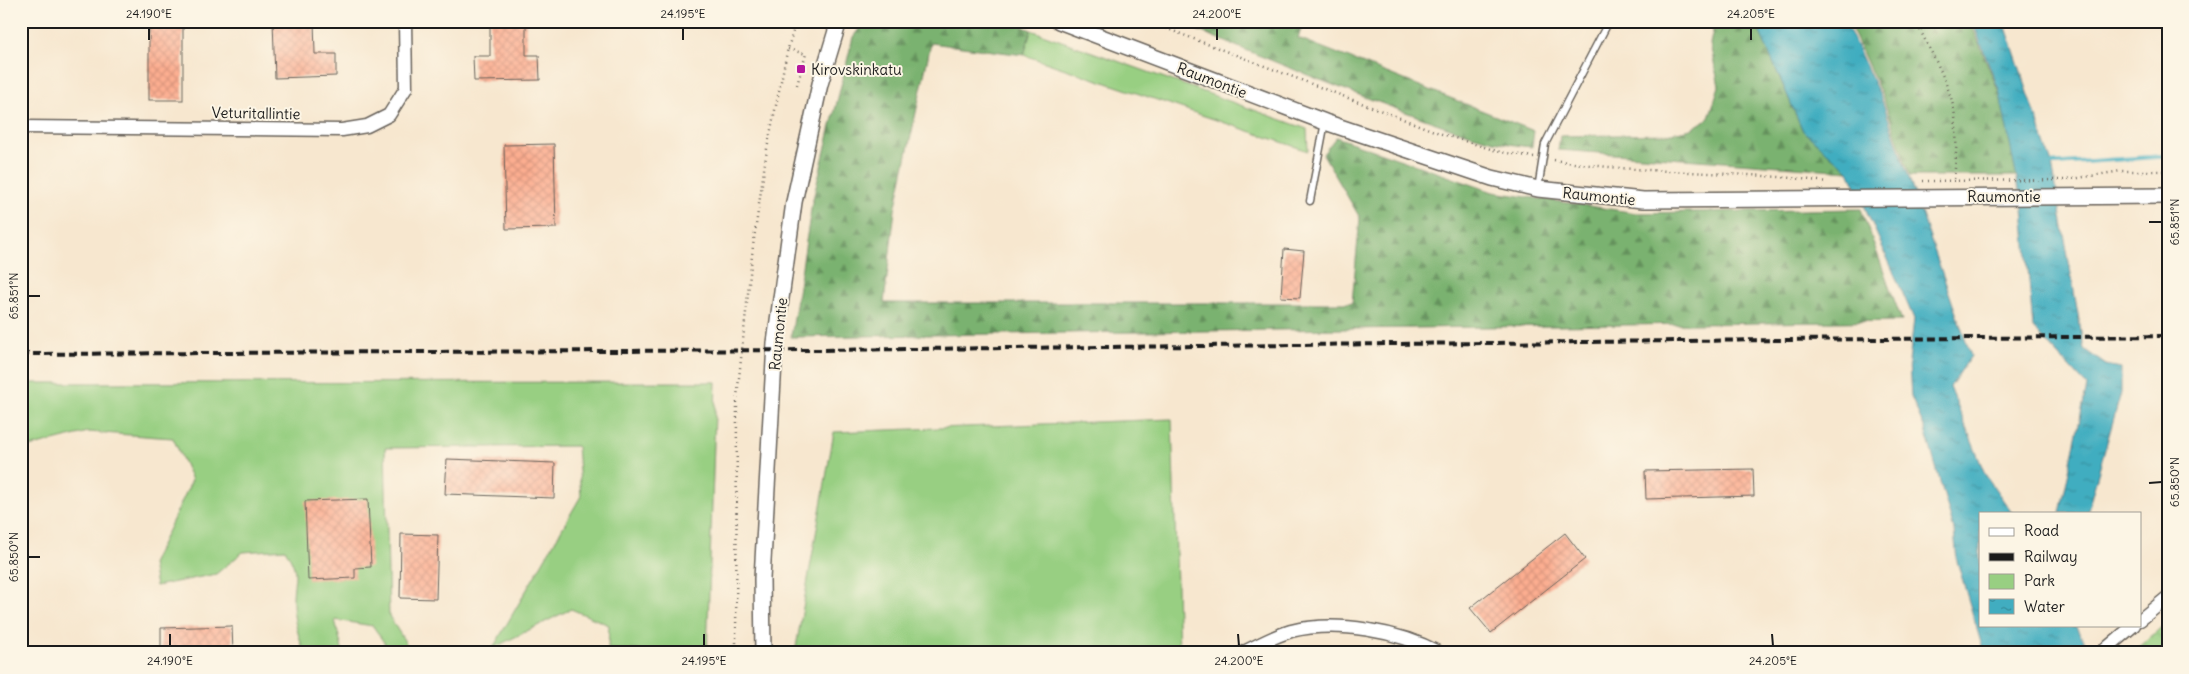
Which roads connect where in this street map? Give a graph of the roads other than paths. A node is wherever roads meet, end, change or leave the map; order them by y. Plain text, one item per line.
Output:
1 (405, 21) edge
2 (839, 21) edge
3 (1059, 21) edge
4 (1609, 21) edge
5 (1325, 122) junction
6 (21, 127) edge
7 (1538, 189) junction
8 (2168, 196) edge
9 (1310, 201) dead end
10 (2168, 597) edge
11 (2142, 618) edge
12 (2133, 626) edge
13 (763, 653) edge
14 (1242, 653) edge
15 (1440, 653) edge
16 (2101, 653) edge

1 - 6 street, Veturitallintie
2 - 13 street, Raumontie
3 - 5 street, Raumontie
4 - 7 lane
5 - 7 street, Raumontie
5 - 9 lane
7 - 8 street, Raumontie
10 - 11 street
12 - 16 street
14 - 15 street

